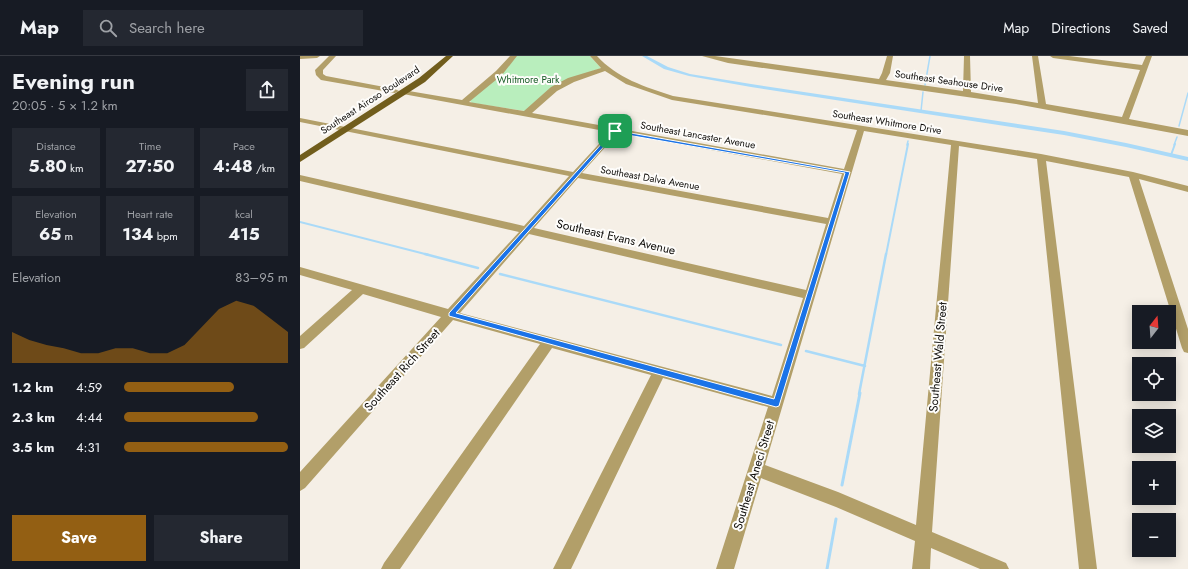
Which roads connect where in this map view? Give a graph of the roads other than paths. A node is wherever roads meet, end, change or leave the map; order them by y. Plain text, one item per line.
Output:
1 (318, 56) edge
2 (333, 56) edge
3 (440, 56) edge
4 (450, 56) edge
5 (514, 56) edge
6 (593, 56) edge
7 (705, 56) edge
8 (890, 56) edge
9 (967, 56) edge
10 (1035, 56) edge
11 (1053, 56) edge
12 (1150, 56) edge
13 (300, 57) edge
14 (1145, 68) junction
15 (605, 69) junction
16 (881, 82) junction
17 (399, 92) junction
18 (967, 94) junction
19 (463, 103) junction
20 (1042, 105) junction
21 (526, 114) junction
22 (1125, 119) junction
23 (300, 120) edge
24 (342, 128) junction
25 (861, 129) junction
26 (615, 131) junction
27 (1188, 133) edge
28 (955, 144) junction
29 (300, 151) edge
30 (1040, 157) junction
31 (300, 159) edge
32 (848, 172) junction
33 (576, 175) junction
34 (1133, 175) junction
35 (300, 178) edge
36 (1188, 189) edge
37 (832, 222) junction
38 (526, 230) junction
39 (300, 272) edge
40 (361, 289) junction
41 (810, 295) junction
42 (451, 315) junction
43 (549, 342) junction
44 (300, 344) edge
45 (1188, 348) edge
46 (659, 372) junction
47 (776, 403) junction
48 (756, 470) junction
49 (300, 483) edge
50 (924, 537) junction
51 (390, 569) edge
52 (562, 569) edge
53 (725, 569) edge
54 (921, 569) edge
55 (1000, 569) edge
56 (1088, 569) edge

1 - 13 street
2 - 17 street, Southeast Lancaster Avenue
3 - 17 main road, Southeast Airoso Boulevard
4 - 17 main road, Southeast Airoso Boulevard
5 - 19 street
6 - 15 street, Southeast Whitmore Drive
7 - 16 street, Southeast Seahouse Drive
8 - 16 street
9 - 18 street
10 - 20 street
11 - 14 street
12 - 14 street
14 - 22 street
15 - 21 street
15 - 25 street, Southeast Whitmore Drive
16 - 18 street, Southeast Seahouse Drive
17 - 19 street, Southeast Lancaster Avenue
17 - 24 main road, Southeast Airoso Boulevard
18 - 20 street, Southeast Seahouse Drive
19 - 21 street, Southeast Lancaster Avenue
20 - 22 street, Southeast Seahouse Drive
21 - 26 street, Southeast Lancaster Avenue
22 - 27 street, Southeast Seahouse Drive
23 - 24 street, Southeast Dalva Avenue
24 - 29 main road, Southeast Airoso Boulevard
24 - 31 main road, Southeast Airoso Boulevard
24 - 33 street, Southeast Dalva Avenue
25 - 28 street, Southeast Whitmore Drive
25 - 32 street, Southeast Aneci Street
26 - 32 street, Southeast Lancaster Avenue
26 - 33 street, Southeast Rich Street
28 - 30 street, Southeast Whitmore Drive
28 - 50 street, Southeast Wald Street
30 - 34 street, Southeast Whitmore Drive
30 - 56 street
32 - 37 street, Southeast Aneci Street
33 - 37 street, Southeast Dalva Avenue
33 - 38 street, Southeast Rich Street
34 - 36 street, Southeast Whitmore Drive
34 - 45 street
35 - 38 street, Southeast Evans Avenue
37 - 41 street, Southeast Aneci Street
38 - 41 street, Southeast Evans Avenue
38 - 42 street, Southeast Rich Street
39 - 40 street
40 - 42 street
40 - 44 street
41 - 47 street, Southeast Aneci Street
42 - 43 street
42 - 49 street, Southeast Rich Street
43 - 46 street
43 - 51 street
46 - 47 street
46 - 52 street
47 - 48 street, Southeast Aneci Street
48 - 50 street
48 - 53 street, Southeast Aneci Street
50 - 54 street, Southeast Wald Street
50 - 55 street

